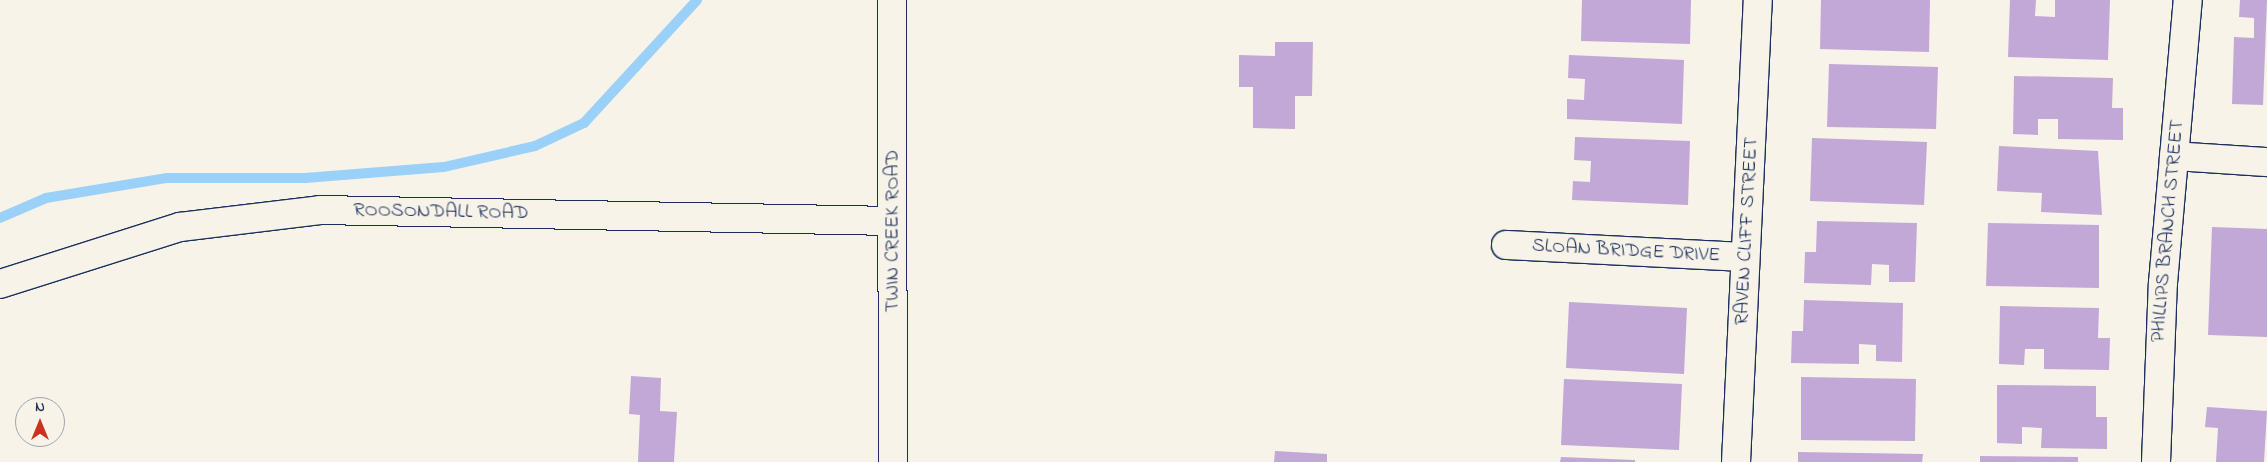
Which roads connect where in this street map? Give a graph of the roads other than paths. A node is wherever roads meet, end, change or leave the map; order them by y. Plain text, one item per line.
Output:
1 (892, 0) edge
2 (1758, 0) edge
3 (2188, 0) edge
4 (2174, 156) junction
5 (2267, 162) edge
6 (892, 221) junction
7 (1506, 246) dead end
8 (1745, 257) junction
9 (0, 284) edge
10 (893, 462) edge
11 (1736, 462) edge
12 (2156, 462) edge

1 - 6 street, TWIN CREEK ROAD
2 - 8 street, RAVEN CLIFF STREET
3 - 4 street, PHILLIPS BRANCH STREET
4 - 5 street
4 - 12 street, PHILLIPS BRANCH STREET
6 - 9 street, ROOSONDALL ROAD
6 - 10 street, TWIN CREEK ROAD
7 - 8 street, SLOAN BRIDGE DRIVE
8 - 11 street, RAVEN CLIFF STREET

